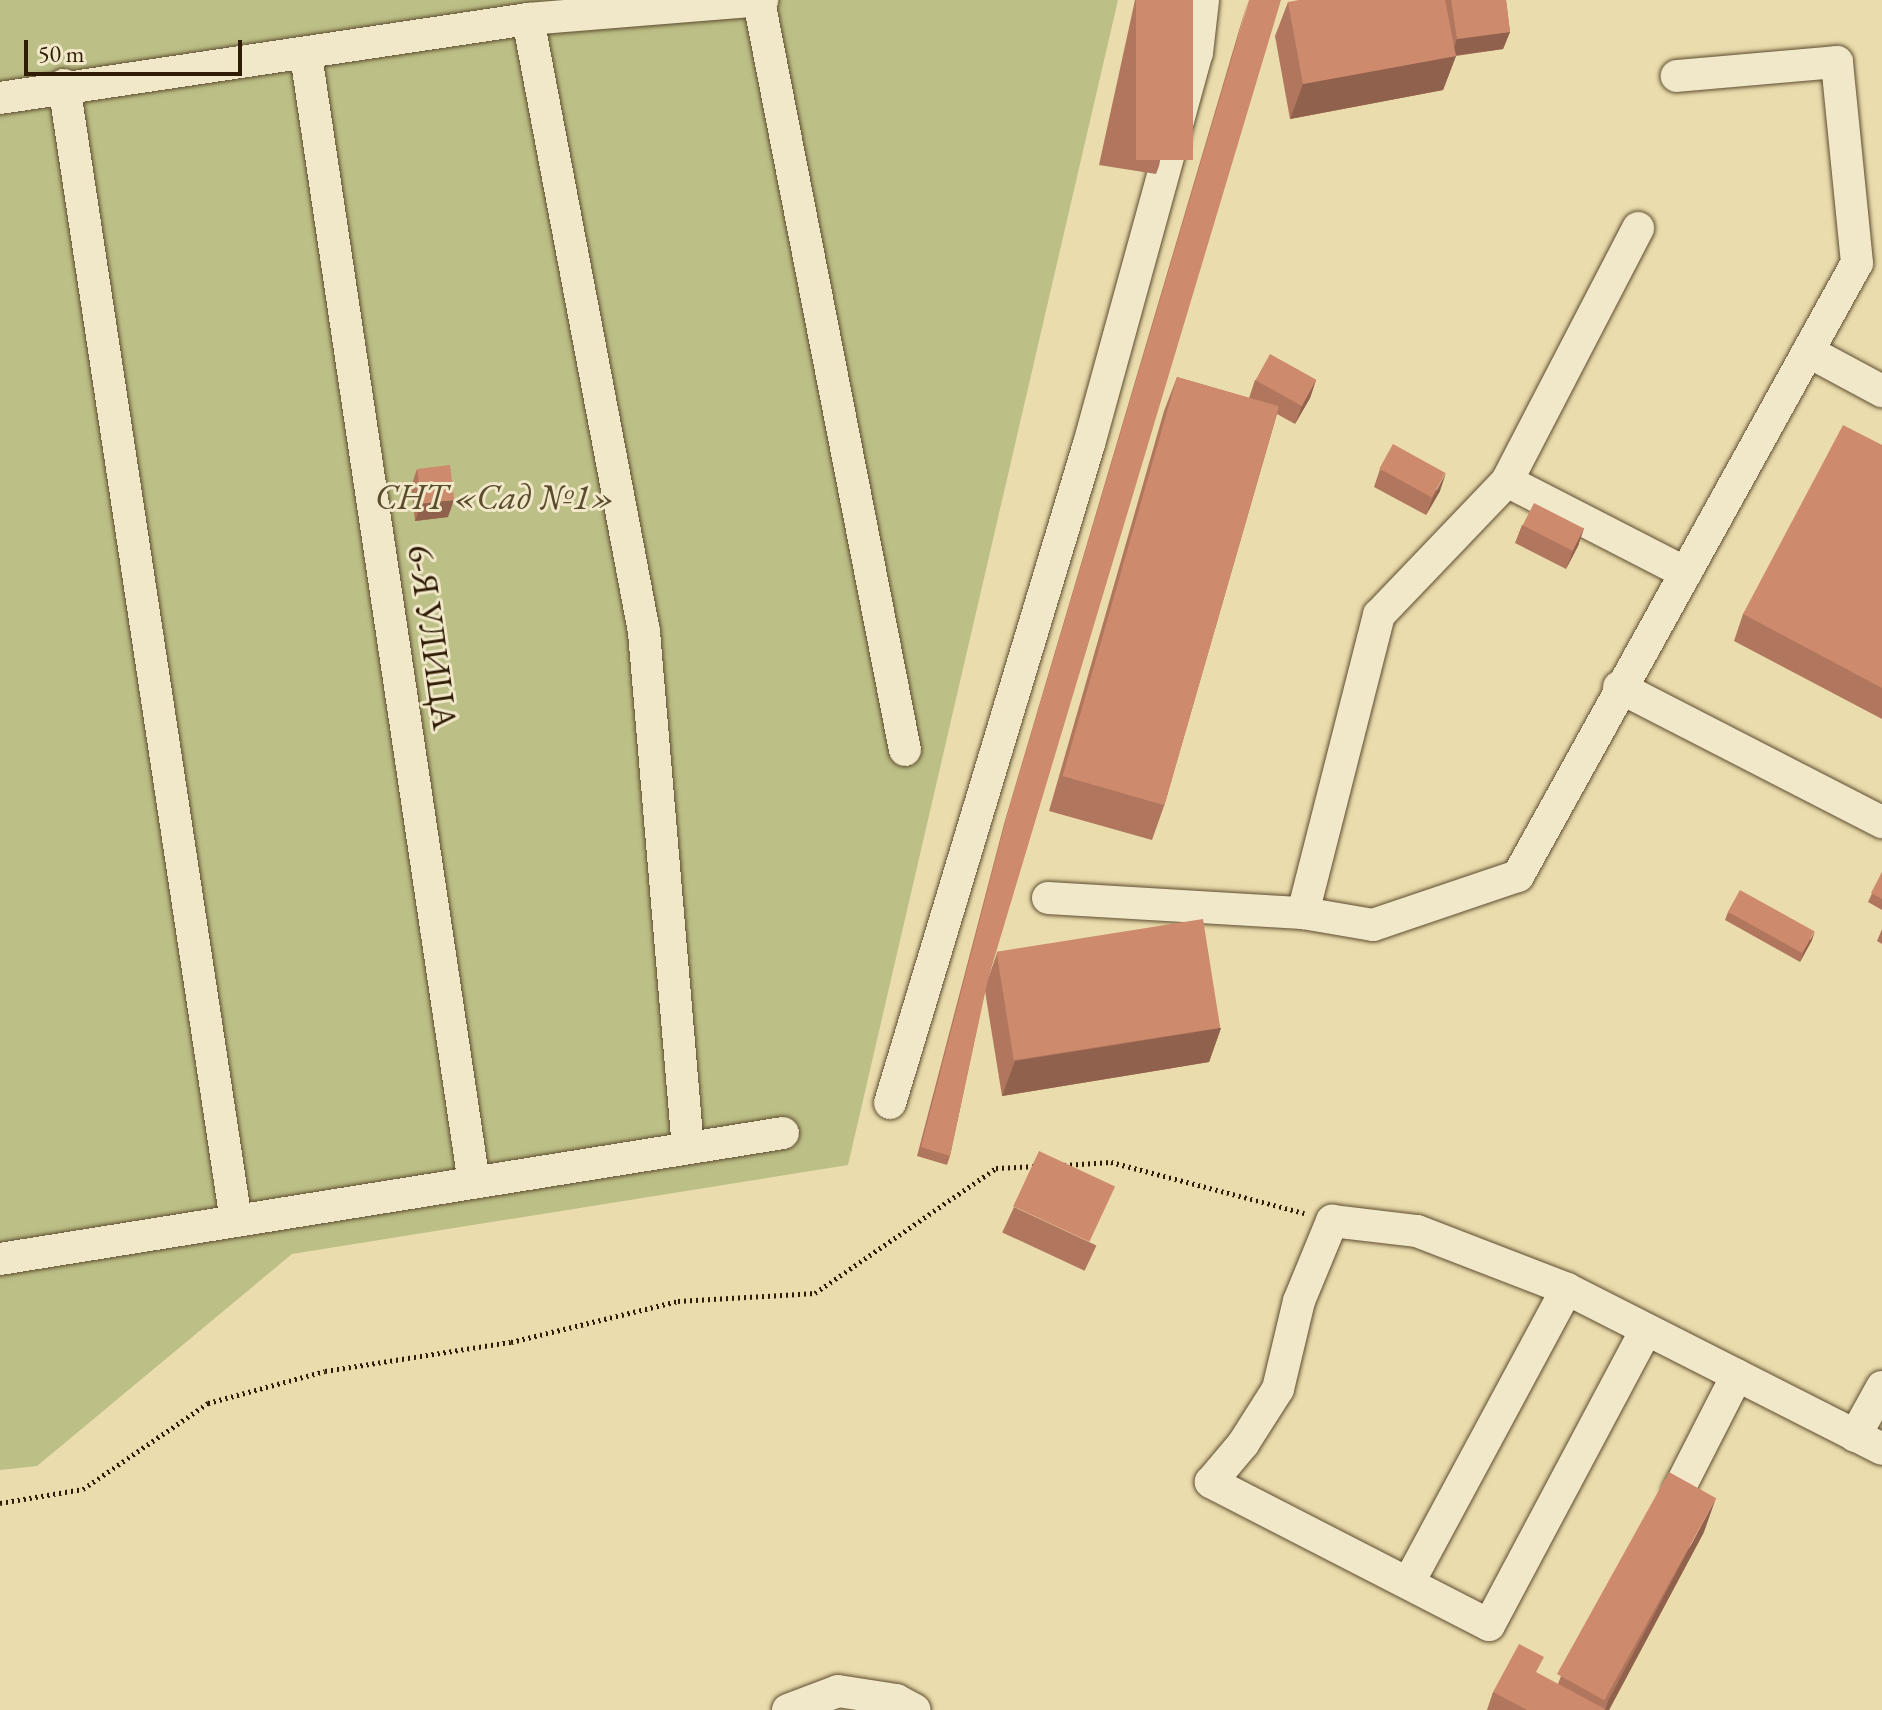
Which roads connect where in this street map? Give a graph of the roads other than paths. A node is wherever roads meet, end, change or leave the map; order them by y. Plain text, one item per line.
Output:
1 (760, 0) edge
2 (1203, 0) edge
3 (528, 19) junction
4 (306, 55) junction
5 (1677, 76) dead end
6 (64, 85) junction
7 (0, 98) edge
8 (1638, 228) dead end
9 (1811, 353) junction
10 (1882, 391) edge
11 (1507, 481) junction
12 (1686, 573) junction
13 (1619, 687) junction
14 (905, 750) dead end
15 (1882, 822) edge
16 (1048, 898) dead end
17 (1303, 913) junction
18 (890, 1103) dead end
19 (783, 1133) dead end
20 (688, 1148) junction
21 (474, 1183) junction
22 (236, 1221) junction
23 (0, 1259) edge
24 (1567, 1289) junction
25 (1646, 1330) junction
26 (1737, 1375) junction
27 (1882, 1387) edge
28 (1869, 1443) edge
29 (1678, 1491) edge
30 (1409, 1582) junction
31 (788, 1710) edge
32 (915, 1710) edge

1 - 3 street
1 - 14 street
2 - 18 street
3 - 4 street
3 - 20 street
4 - 6 street
4 - 21 street, 6-Я УЛИЦА
5 - 9 street
6 - 7 street
6 - 22 street
8 - 11 street
9 - 10 street
9 - 12 street
11 - 12 street
11 - 17 street
12 - 13 street
13 - 15 street
13 - 17 street
16 - 17 street
19 - 20 street
20 - 21 street
21 - 22 street
22 - 23 street
24 - 25 street
24 - 30 street
24 - 30 street
25 - 26 street
25 - 30 street
26 - 28 street
26 - 29 street
27 - 28 street
31 - 32 street

